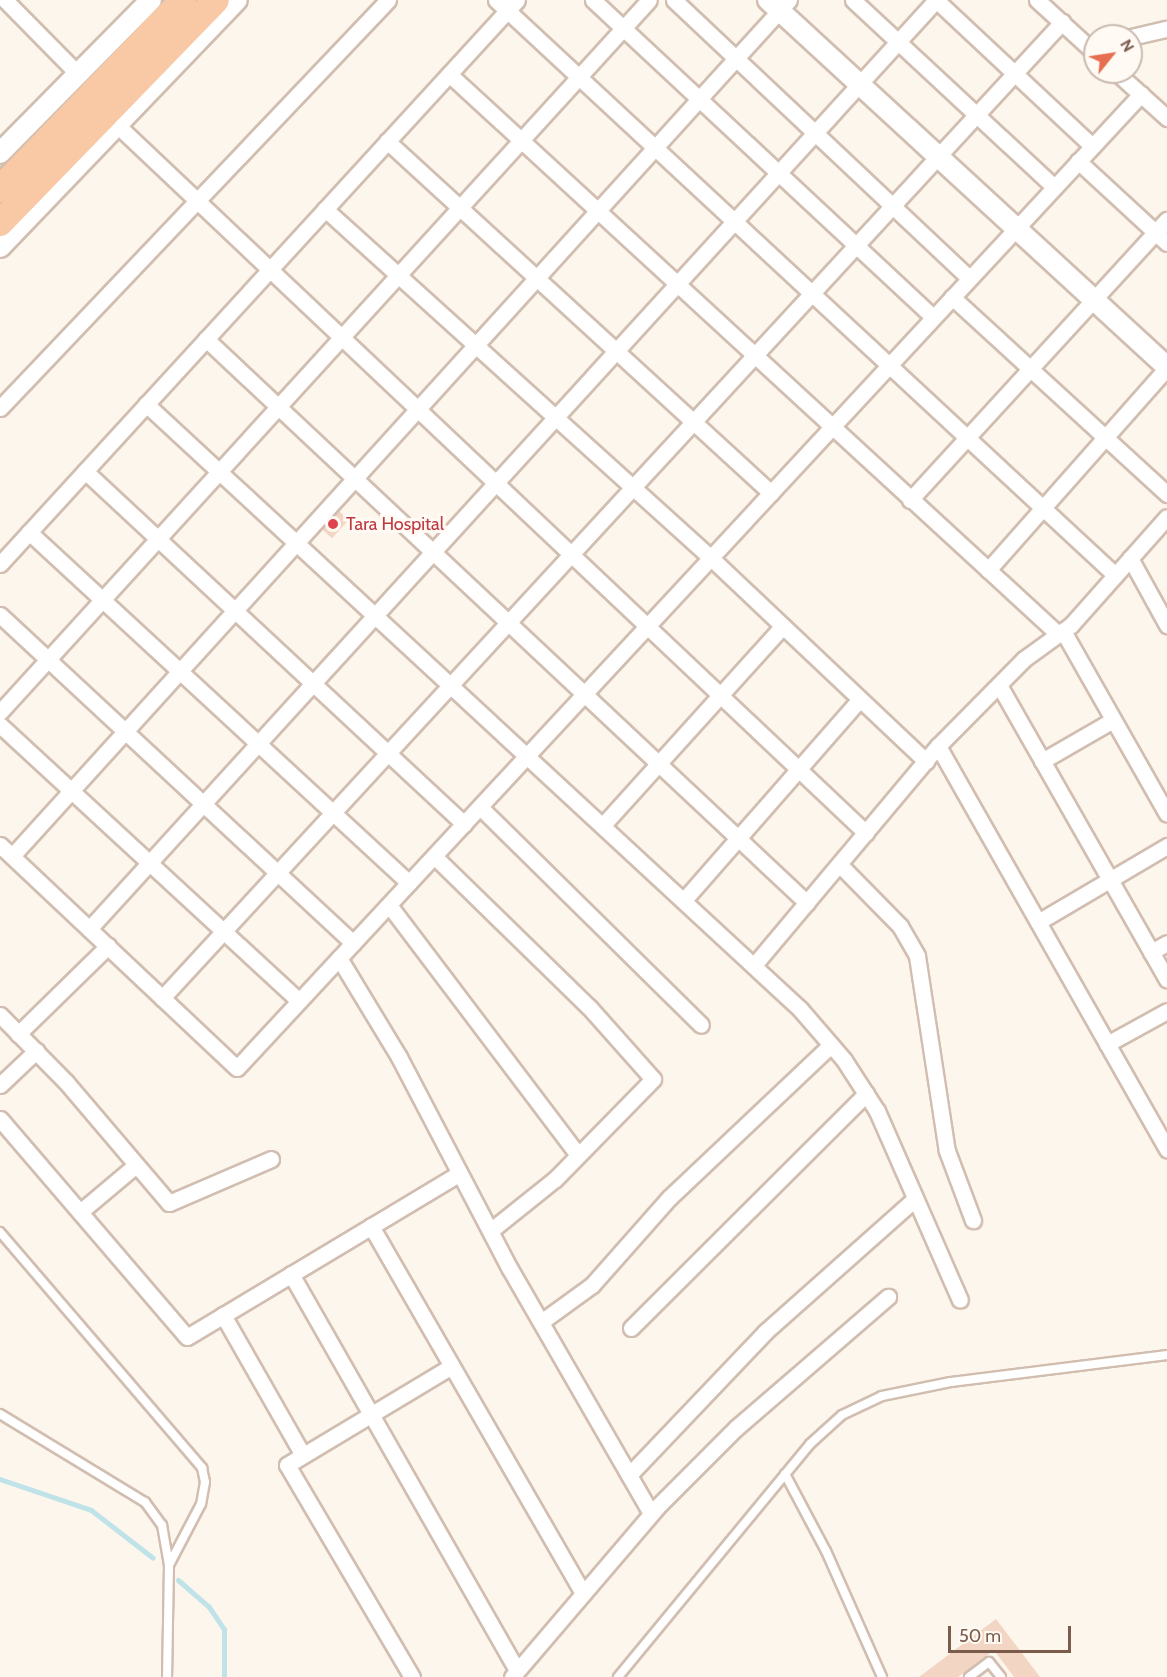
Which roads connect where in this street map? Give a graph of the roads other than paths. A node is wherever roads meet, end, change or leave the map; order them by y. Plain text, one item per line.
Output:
1 (5, 0) edge
2 (183, 0) edge
3 (216, 0) edge
4 (237, 0) edge
5 (388, 0) edge
6 (593, 0) edge
7 (649, 0) edge
8 (674, 0) edge
9 (853, 0) edge
10 (1037, 0) edge
11 (144, 2) edge
12 (507, 3) edge
13 (779, 4) edge
14 (1062, 22) junction
15 (623, 28) junction
16 (1167, 29) edge
17 (1143, 34) edge
18 (1083, 40) edge
19 (898, 42) junction
20 (736, 58) junction
21 (78, 74) junction
22 (449, 74) junction
23 (1014, 74) junction
24 (579, 77) junction
25 (859, 84) junction
26 (1130, 84) edge
27 (1141, 94) junction
28 (699, 99) junction
29 (104, 111) junction
30 (976, 115) junction
31 (1167, 118) edge
32 (815, 133) junction
33 (521, 140) junction
34 (387, 141) junction
35 (2, 145) edge
36 (1092, 146) junction
37 (655, 148) junction
38 (938, 157) junction
39 (1078, 161) junction
40 (778, 173) junction
41 (1054, 187) junction
42 (0, 189) edge
43 (198, 202) junction
44 (892, 206) junction
45 (460, 208) junction
46 (325, 209) junction
47 (597, 211) junction
48 (1167, 220) edge
49 (734, 221) junction
50 (0, 223) edge
51 (1015, 228) junction
52 (1161, 237) edge
53 (856, 246) junction
54 (0, 247) edge
55 (270, 269) junction
56 (398, 275) junction
57 (537, 278) junction
58 (969, 278) junction
59 (677, 285) junction
60 (812, 294) junction
61 (952, 297) junction
62 (1094, 300) junction
63 (933, 317) junction
64 (342, 337) junction
65 (206, 339) junction
66 (476, 345) junction
67 (616, 351) junction
68 (754, 356) junction
69 (889, 365) junction
70 (1167, 368) edge
71 (1030, 369) junction
72 (147, 404) junction
73 (278, 407) junction
74 (0, 408) edge
75 (417, 409) junction
76 (555, 417) junction
77 (693, 422) junction
78 (831, 428) junction
79 (967, 438) junction
80 (1106, 438) junction
81 (85, 471) junction
82 (219, 471) junction
83 (355, 478) junction
84 (496, 483) junction
85 (633, 487) junction
86 (771, 494) junction
87 (1167, 494) edge
88 (910, 500) junction
89 (1043, 508) junction
90 (1167, 517) edge
91 (29, 532) junction
92 (158, 538) junction
93 (296, 543) junction
94 (433, 552) junction
95 (571, 554) junction
96 (711, 558) junction
97 (1130, 558) junction
98 (0, 564) edge
99 (988, 570) junction
100 (1115, 575) junction
101 (102, 600) junction
102 (235, 610) junction
103 (0, 615) edge
104 (375, 615) junction
105 (509, 622) junction
106 (1167, 625) edge
107 (783, 626) junction
108 (648, 627) junction
109 (1060, 632) junction
110 (47, 660) junction
111 (180, 671) junction
112 (313, 683) junction
113 (451, 685) junction
114 (999, 685) junction
115 (585, 694) junction
116 (720, 695) junction
117 (860, 699) junction
118 (0, 712) edge
119 (1113, 720) junction
120 (0, 725) edge
121 (125, 732) junction
122 (258, 744) junction
123 (938, 746) junction
124 (388, 753) junction
125 (527, 756) junction
126 (926, 761) junction
127 (1042, 761) junction
128 (659, 763) junction
129 (799, 769) junction
130 (71, 791) junction
131 (203, 804) junction
132 (480, 807) junction
133 (1166, 809) edge
134 (333, 813) junction
135 (464, 824) junction
136 (603, 825) junction
137 (866, 833) junction
138 (739, 838) junction
139 (0, 845) edge
140 (1167, 846) edge
141 (12, 856) junction
142 (434, 856) junction
143 (149, 863) junction
144 (840, 865) junction
145 (278, 873) junction
146 (1110, 880) junction
147 (409, 883) junction
148 (684, 900) junction
149 (807, 903) junction
150 (388, 905) junction
151 (1038, 922) junction
152 (89, 929) junction
153 (224, 932) junction
154 (1167, 943) edge
155 (353, 944) junction
156 (108, 946) junction
157 (1151, 952) junction
158 (339, 958) junction
159 (755, 964) junction
160 (1167, 980) edge
161 (162, 998) junction
162 (299, 1001) junction
163 (1167, 1011) edge
164 (0, 1015) edge
165 (701, 1025) dead end
166 (18, 1034) junction
167 (1107, 1044) junction
168 (831, 1045) junction
169 (36, 1051) junction
170 (0, 1085) edge
171 (866, 1094) junction
172 (0, 1119) edge
173 (1167, 1149) edge
174 (578, 1155) junction
175 (271, 1159) dead end
176 (136, 1165) junction
177 (460, 1173) junction
178 (915, 1199) junction
179 (80, 1212) junction
180 (973, 1220) dead end
181 (371, 1226) junction
182 (490, 1231) junction
183 (0, 1232) edge
184 (291, 1274) junction
185 (888, 1297) dead end
186 (960, 1300) dead end
187 (223, 1315) junction
188 (541, 1322) junction
189 (631, 1328) dead end
190 (1167, 1354) edge
191 (452, 1366) junction
192 (0, 1414) edge
193 (371, 1414) junction
194 (303, 1455) junction
195 (785, 1474) junction
196 (629, 1475) junction
197 (651, 1513) junction
198 (169, 1565) junction
199 (583, 1593) junction
200 (514, 1674) edge
201 (166, 1677) edge
202 (412, 1677) edge
203 (618, 1677) edge
204 (882, 1677) edge
205 (969, 1677) edge
206 (1001, 1677) edge

1 - 21 street
2 - 29 highway
3 - 29 highway
4 - 29 street
5 - 43 street
6 - 15 street
7 - 15 street
8 - 20 street
9 - 19 street
10 - 14 street
11 - 21 street
12 - 22 street
12 - 24 street
13 - 20 street
13 - 25 street
14 - 18 street
14 - 23 street
15 - 24 street
15 - 28 street
16 - 17 street
19 - 23 street
19 - 25 street
19 - 30 street
20 - 28 street
20 - 32 street
21 - 35 street
22 - 33 street
22 - 34 street
23 - 30 street
23 - 36 street
24 - 33 street
24 - 37 street
25 - 32 street
25 - 38 street
26 - 27 street
27 - 31 street
27 - 36 street
28 - 37 street
28 - 40 street
29 - 42 highway
29 - 43 street
29 - 50 highway
29 - 54 street
30 - 38 street
30 - 41 street
32 - 40 street
32 - 44 street
33 - 45 street
33 - 47 street
34 - 45 street
34 - 46 street
36 - 39 street
37 - 47 street
37 - 49 street
38 - 44 street
38 - 51 street
39 - 41 street
39 - 52 street
40 - 49 street
40 - 53 street
41 - 51 street
43 - 55 street
43 - 74 street
44 - 53 street
44 - 58 street
45 - 56 street
45 - 57 street
46 - 55 street
46 - 56 street
47 - 57 street
47 - 59 street
48 - 52 street
49 - 59 street
49 - 60 street
51 - 58 street
51 - 62 street
52 - 62 street
53 - 60 street
53 - 63 street
55 - 64 street
55 - 65 street
56 - 64 street
56 - 66 street
57 - 66 street
57 - 67 street
58 - 61 street
59 - 67 street
59 - 68 street
60 - 68 street
60 - 69 street
61 - 63 street
61 - 71 street
62 - 70 street
62 - 71 street
63 - 69 street
64 - 73 street
64 - 75 street
65 - 72 street
65 - 73 street
66 - 75 street
66 - 76 street
67 - 76 street
67 - 77 street
68 - 77 street
68 - 78 street
69 - 78 street
69 - 79 street
70 - 80 street
71 - 79 street
71 - 80 street
72 - 81 street
72 - 82 street
73 - 82 street
73 - 83 street
75 - 83 street
75 - 84 street
76 - 84 street
76 - 85 street
77 - 85 street
77 - 86 street
78 - 86 street
78 - 88 street
79 - 88 street
79 - 89 street
80 - 87 street
80 - 89 street
81 - 91 street
81 - 92 street
82 - 92 street
82 - 93 street
83 - 93 street
83 - 94 street
84 - 94 street
84 - 95 street
85 - 95 street
85 - 96 street
86 - 96 street
88 - 99 street
89 - 99 street
89 - 100 street
90 - 97 street
91 - 98 street
91 - 101 street
92 - 101 street
92 - 102 street
93 - 102 street
93 - 104 street
94 - 104 street
94 - 105 street
95 - 105 street
95 - 108 street
96 - 107 street
96 - 108 street
97 - 100 street
97 - 106 street
99 - 109 street
100 - 109 street
101 - 110 street
101 - 111 street
102 - 111 street
102 - 112 street
103 - 110 street
104 - 112 street
104 - 113 street
105 - 113 street
105 - 115 street
107 - 116 street
107 - 117 street
108 - 115 street
108 - 116 street
109 - 114 street
109 - 119 street
110 - 118 street
110 - 121 street
111 - 121 street
111 - 122 street
112 - 122 street
112 - 124 street
113 - 124 street
113 - 125 street
114 - 123 street
114 - 127 street
115 - 125 street
115 - 128 street
116 - 128 street
116 - 129 street
117 - 126 street
117 - 129 street
119 - 127 street
119 - 133 street
120 - 130 street
121 - 130 street
121 - 131 street
122 - 131 street
122 - 134 street
123 - 126 street
123 - 151 street
124 - 134 street
124 - 135 street
125 - 132 street
125 - 136 street
126 - 137 street
127 - 146 street
128 - 136 street
128 - 138 street
129 - 137 street
129 - 138 street
130 - 141 street
130 - 143 street
131 - 143 street
131 - 145 street
132 - 135 street
132 - 165 street
134 - 145 street
134 - 147 street
135 - 142 street
136 - 148 street
137 - 144 street
138 - 148 street
138 - 149 street
139 - 141 street
140 - 146 street
141 - 152 street
142 - 147 street
142 - 174 street
143 - 152 street
143 - 153 street
144 - 149 street
144 - 180 street
145 - 153 street
145 - 155 street
146 - 151 street
146 - 157 street
147 - 150 street
148 - 159 street
149 - 159 street
150 - 155 street
150 - 174 street
151 - 167 street
152 - 156 street
153 - 161 street
153 - 162 street
154 - 157 street
155 - 158 street
156 - 161 street
156 - 166 street
157 - 160 street
158 - 162 street
158 - 177 street
159 - 168 street
161 - 162 street
163 - 167 street
164 - 166 street
166 - 169 street
167 - 173 street
168 - 171 street
168 - 188 street
169 - 170 street
169 - 176 street
171 - 178 street
171 - 189 street
172 - 179 street
174 - 182 street
175 - 176 street
176 - 179 street
177 - 181 street
177 - 182 street
178 - 186 street
178 - 196 street
179 - 187 street
181 - 184 street
181 - 191 street
182 - 188 street
183 - 198 lane
184 - 187 street
184 - 193 street
185 - 197 street
187 - 194 street
188 - 196 street
190 - 195 lane
191 - 193 street
191 - 199 street
192 - 198 lane
193 - 194 street
193 - 200 street
194 - 202 street
195 - 203 lane
195 - 204 lane
196 - 197 street
197 - 199 street
198 - 201 lane
199 - 200 street
205 - 206 lane

